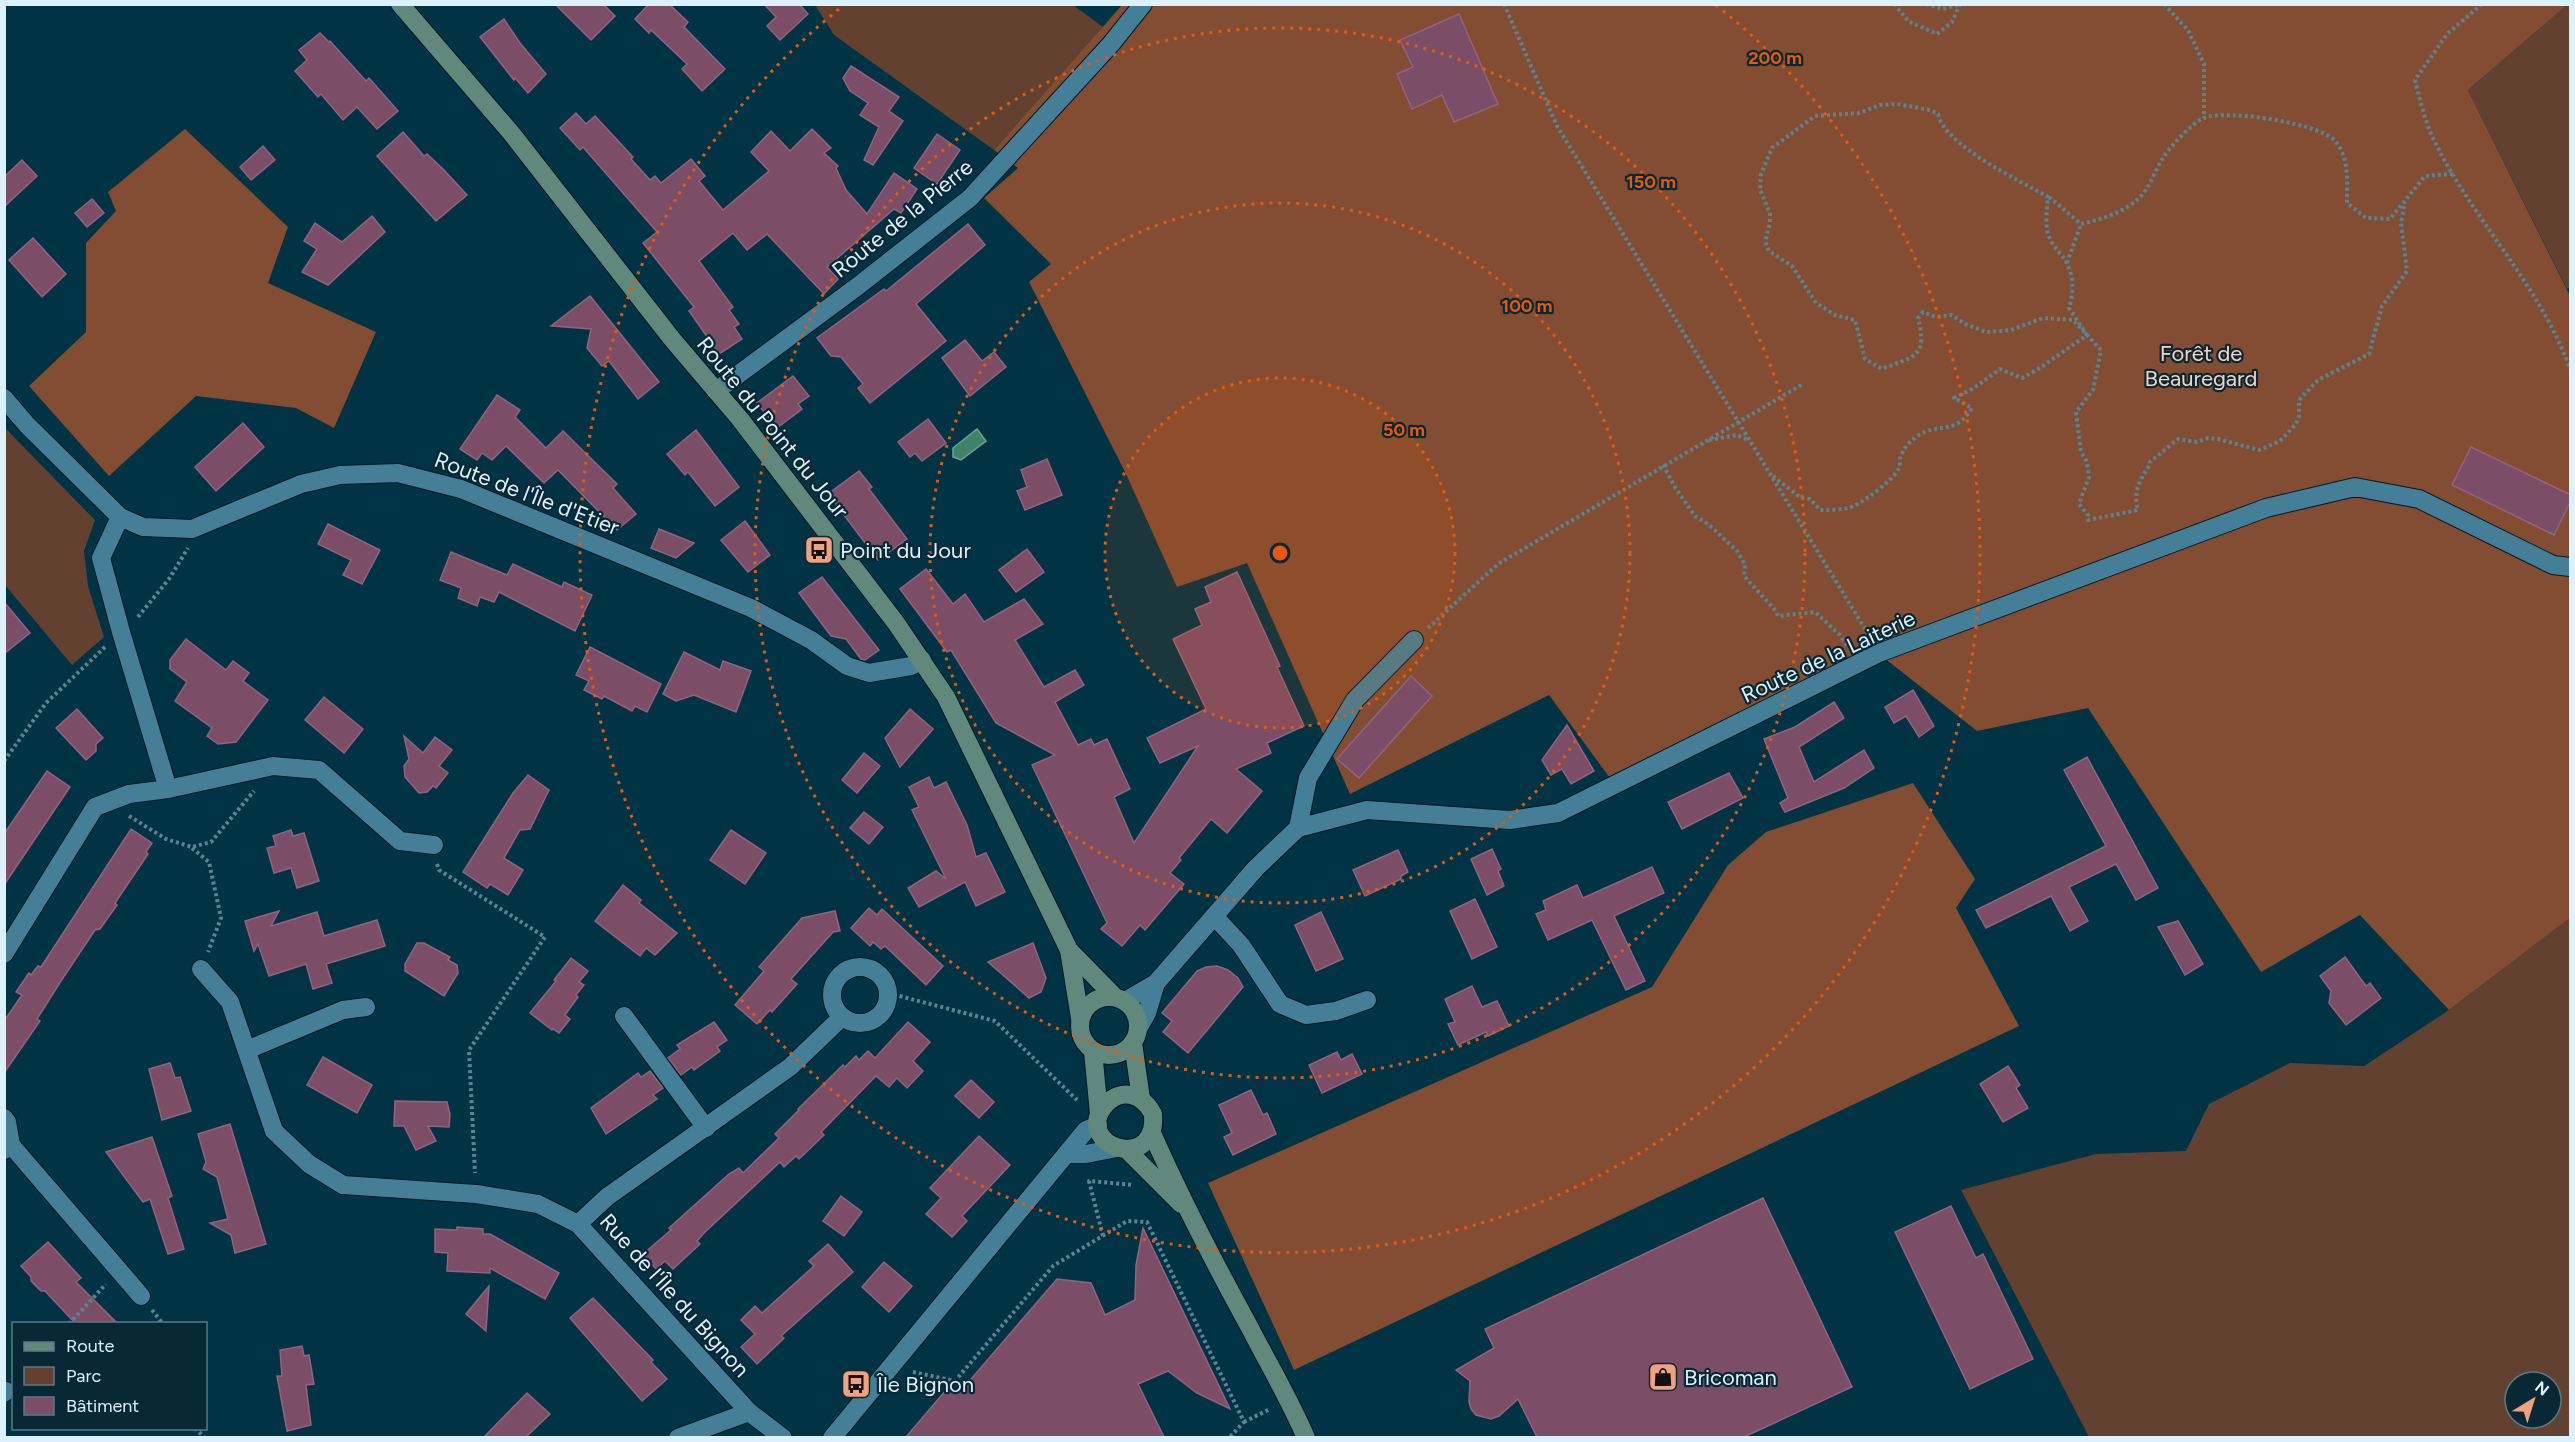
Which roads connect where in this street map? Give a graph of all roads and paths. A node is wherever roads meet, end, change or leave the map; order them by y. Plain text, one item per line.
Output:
1 (400, 4) edge
2 (1143, 4) edge
3 (1504, 4) edge
4 (1894, 4) edge
5 (1926, 4) edge
6 (2164, 4) edge
7 (2482, 4) edge
8 (1959, 5) edge
9 (2204, 118) junction
10 (2453, 174) junction
11 (2048, 197) junction
12 (2405, 202) junction
13 (2081, 225) junction
14 (2067, 263) junction
15 (2087, 335) junction
16 (2571, 369) edge
17 (1803, 384) dead end
18 (716, 391) junction
19 (4, 398) edge
20 (1738, 421) junction
21 (1705, 440) junction
22 (1750, 441) junction
23 (1663, 465) junction
24 (1770, 474) junction
25 (120, 517) junction
26 (2571, 567) edge
27 (1414, 640) joint
28 (1878, 651) junction
29 (922, 660) junction
30 (273, 766) junction
31 (168, 789) junction
32 (117, 798) junction
33 (1298, 828) junction
34 (434, 845) joint
35 (192, 848) junction
36 (1215, 917) junction
37 (1069, 950) junction
38 (4, 954) edge
39 (201, 969) joint
40 (1156, 983) junction
41 (888, 993) junction
42 (1119, 998) junction
43 (1367, 999) dead end
44 (366, 1007) dead end
45 (624, 1016) dead end
46 (842, 1017) junction
47 (1080, 1018) junction
48 (1136, 1035) junction
49 (247, 1050) junction
50 (1093, 1051) junction
51 (1141, 1099) junction
52 (4, 1118) edge
53 (1098, 1119) junction
54 (706, 1128) junction
55 (1152, 1133) junction
56 (8, 1147) edge
57 (1122, 1149) junction
58 (1068, 1154) junction
59 (1089, 1181) dead end
60 (476, 1194) junction
61 (1190, 1213) junction
62 (578, 1224) junction
63 (1103, 1236) junction
64 (118, 1270) junction
65 (141, 1296) dead end
66 (70, 1322) edge
67 (892, 1367) junction
68 (1282, 1403) junction
69 (749, 1412) junction
70 (1244, 1422) junction
71 (678, 1437) edge
72 (783, 1437) edge
73 (832, 1437) edge
74 (1229, 1437) edge
75 (1306, 1437) edge
76 (1320, 1437) edge

1 - 18 main road, Route du Point du Jour
2 - 18 street, Route de la Pierre
3 - 20 path
4 - 8 path
5 - 8 path
6 - 9 path
7 - 10 path
9 - 12 path
9 - 13 path
10 - 12 path
10 - 16 path
11 - 13 path
11 - 14 path
11 - 15 path
12 - 15 path
13 - 14 path
14 - 15 path
15 - 24 path
17 - 20 path
18 - 29 main road, Route du Point du Jour
19 - 25 street, Route de l'Île d'Etier
20 - 21 path
20 - 22 path
21 - 22 path
21 - 23 path
22 - 24 path
23 - 27 path
23 - 28 path
24 - 28 path
25 - 29 street, Route de l'Île d'Etier
25 - 31 street
26 - 28 street, Route de la Laiterie
27 - 33 street
28 - 33 street, Route de la Laiterie
29 - 37 main road, Route du Point du Jour
30 - 31 street
30 - 34 street
30 - 35 path
31 - 32 street
32 - 35 path
32 - 38 street
33 - 36 street, Route de la Laiterie
34 - 60 path
35 - 39 path
36 - 40 street, Route de la Laiterie
36 - 43 street
37 - 42 main road, Route du Point du Jour
37 - 47 main road, Route du Point du Jour
39 - 49 street, Rue de l'Île du Bignon
40 - 42 street, Route de la Laiterie
40 - 48 street, Route de la Laiterie
41 - 46 street
41 - 46 street
41 - 53 path
42 - 47 main road
42 - 48 main road
44 - 49 street
45 - 54 street
46 - 54 street
47 - 50 main road
48 - 50 main road
48 - 51 main road
49 - 60 street, Rue de l'Île du Bignon
50 - 53 main road
51 - 53 main road
51 - 55 main road
52 - 56 street
53 - 57 main road
53 - 58 street
54 - 62 street
55 - 57 main road
55 - 61 main road
56 - 64 street
57 - 58 street
57 - 61 main road
58 - 67 street
59 - 63 path
60 - 62 street, Rue de l'Île du Bignon
61 - 68 main road
62 - 69 street, Rue de l'Île du Bignon
63 - 67 path
63 - 70 path
64 - 65 street
64 - 66 path
67 - 73 street
68 - 70 path
68 - 75 main road
68 - 76 main road
69 - 71 street
69 - 72 street, Rue de l'Île du Bignon
70 - 74 path

